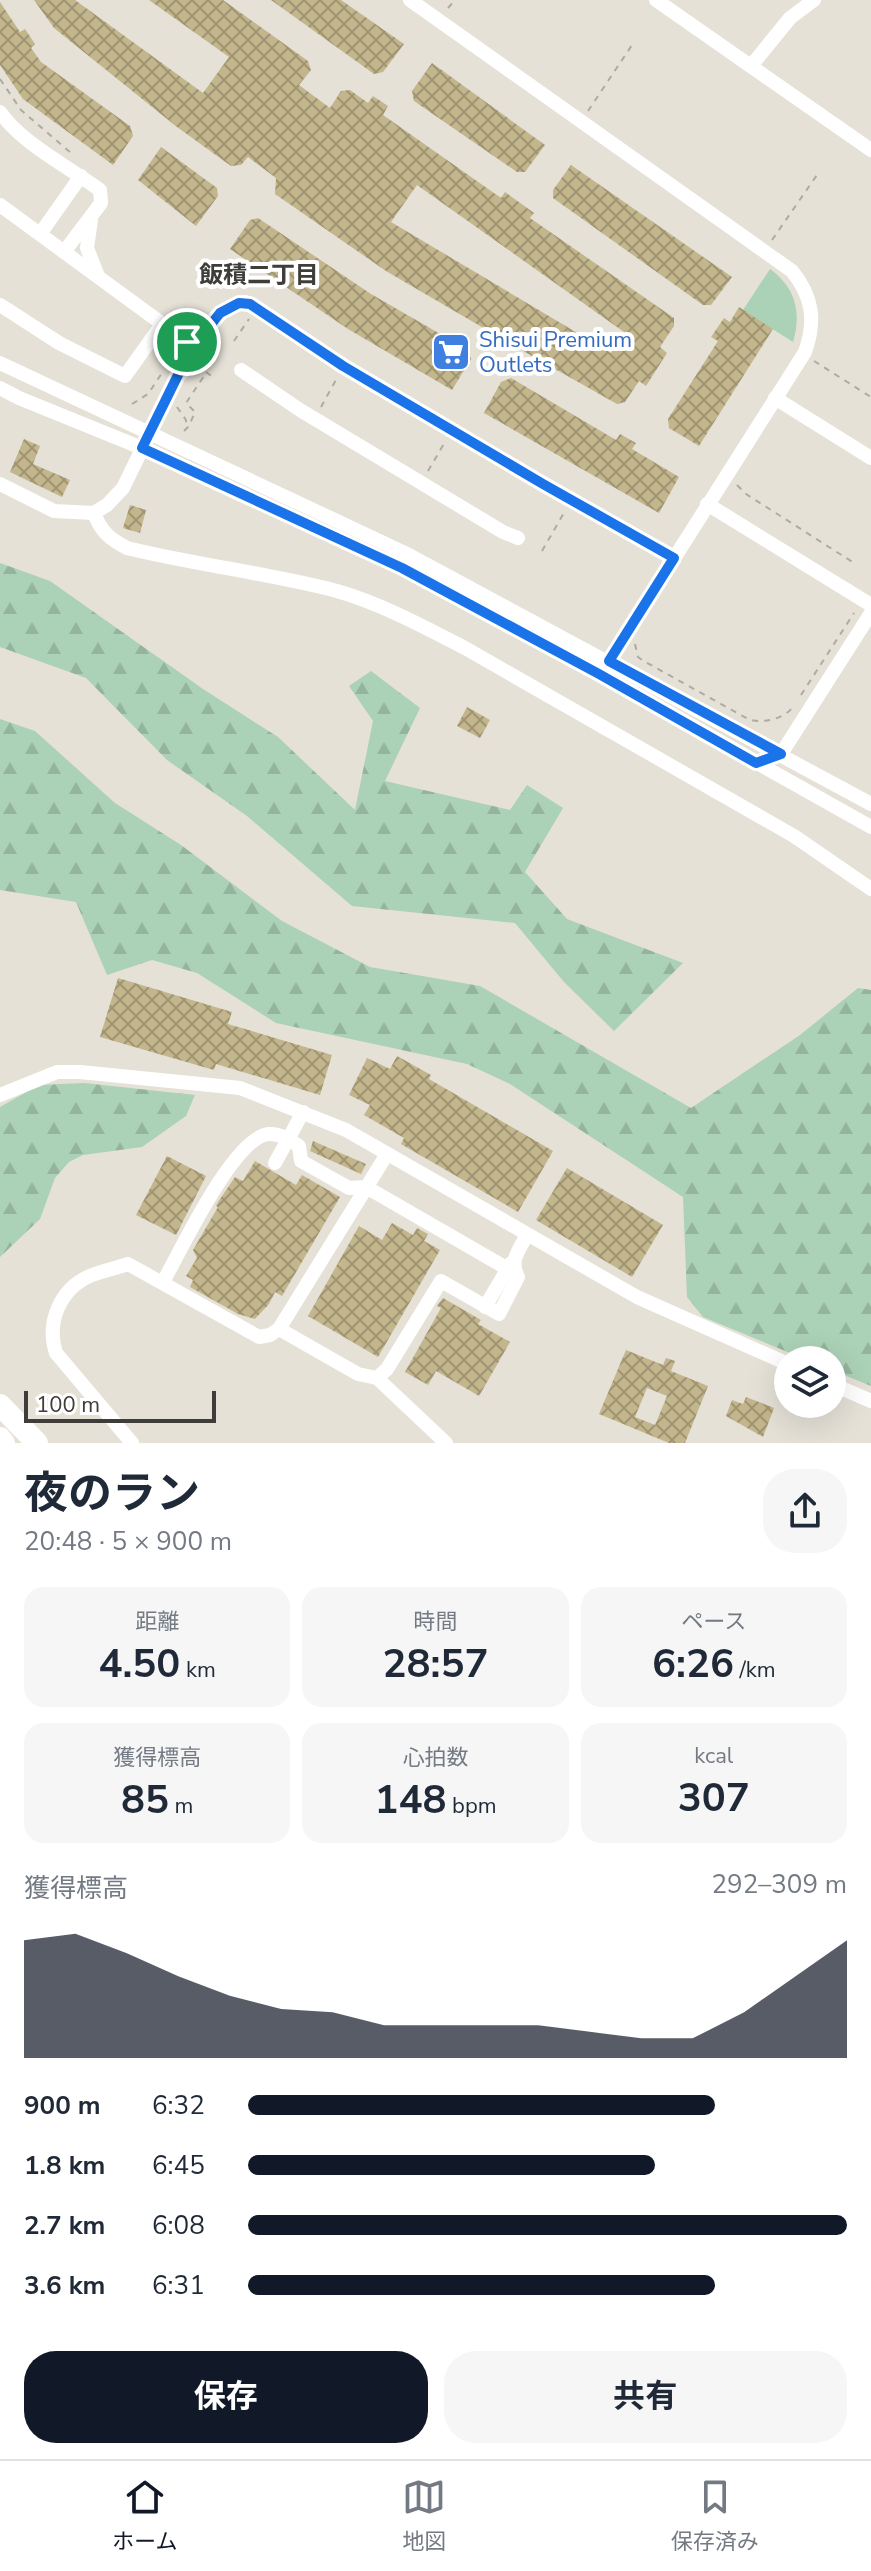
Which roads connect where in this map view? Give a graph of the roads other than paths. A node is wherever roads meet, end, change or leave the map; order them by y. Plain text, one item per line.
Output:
1 (410, 0) edge
2 (656, 0) edge
3 (814, 0) edge
4 (751, 66) junction
5 (0, 112) edge
6 (871, 150) edge
7 (81, 169) junction
8 (0, 205) edge
9 (92, 218) junction
10 (40, 234) junction
11 (64, 252) junction
12 (98, 277) junction
13 (0, 305) edge
14 (162, 324) junction
15 (194, 340) junction
16 (0, 363) edge
17 (241, 370) dead end
18 (171, 372) junction
19 (0, 388) edge
20 (775, 398) junction
21 (150, 433) junction
22 (142, 448) junction
23 (871, 458) edge
24 (0, 484) edge
25 (707, 504) junction
26 (94, 513) junction
27 (518, 538) dead end
28 (674, 558) junction
29 (866, 602) edge
30 (871, 613) edge
31 (609, 661) junction
32 (781, 754) junction
33 (756, 763) junction
34 (807, 790) junction
35 (871, 804) edge
36 (871, 827) edge
37 (871, 889) edge
38 (0, 1095) edge
39 (303, 1112) junction
40 (288, 1139) junction
41 (387, 1154) junction
42 (275, 1163) dead end
43 (366, 1187) junction
44 (527, 1235) junction
45 (511, 1264) junction
46 (163, 1282) junction
47 (279, 1329) junction
48 (774, 1358) edge
49 (377, 1378) junction
50 (846, 1390) edge
51 (871, 1401) edge
52 (0, 1405) edge
53 (0, 1438) edge
54 (4, 1443) edge
55 (37, 1443) edge
56 (132, 1443) edge
57 (446, 1443) edge

1 - 20 street
2 - 4 street
3 - 4 street
4 - 6 street
5 - 7 street
7 - 9 street
7 - 10 street
8 - 10 street
9 - 11 street
9 - 12 street
10 - 11 street
11 - 12 street
12 - 14 street
13 - 14 street
14 - 15 street
15 - 18 street
15 - 18 street
15 - 28 street
16 - 21 street
17 - 27 street
18 - 21 street
19 - 22 street
20 - 23 street
20 - 25 street
21 - 22 street
21 - 31 street
22 - 26 street
22 - 33 street
24 - 26 street
25 - 28 street
25 - 29 street
26 - 37 street
28 - 31 street
30 - 32 street
31 - 32 street
32 - 33 street
32 - 34 street
32 - 35 street
33 - 34 street
34 - 36 street
38 - 39 street
39 - 40 street
39 - 41 street
40 - 42 street
40 - 43 street
40 - 46 street
41 - 43 street
41 - 44 street
43 - 45 street
43 - 47 street
44 - 45 street
44 - 48 street
45 - 49 street
46 - 47 street
46 - 56 street
47 - 49 street
49 - 57 street
50 - 51 street
52 - 55 highway
53 - 54 highway

